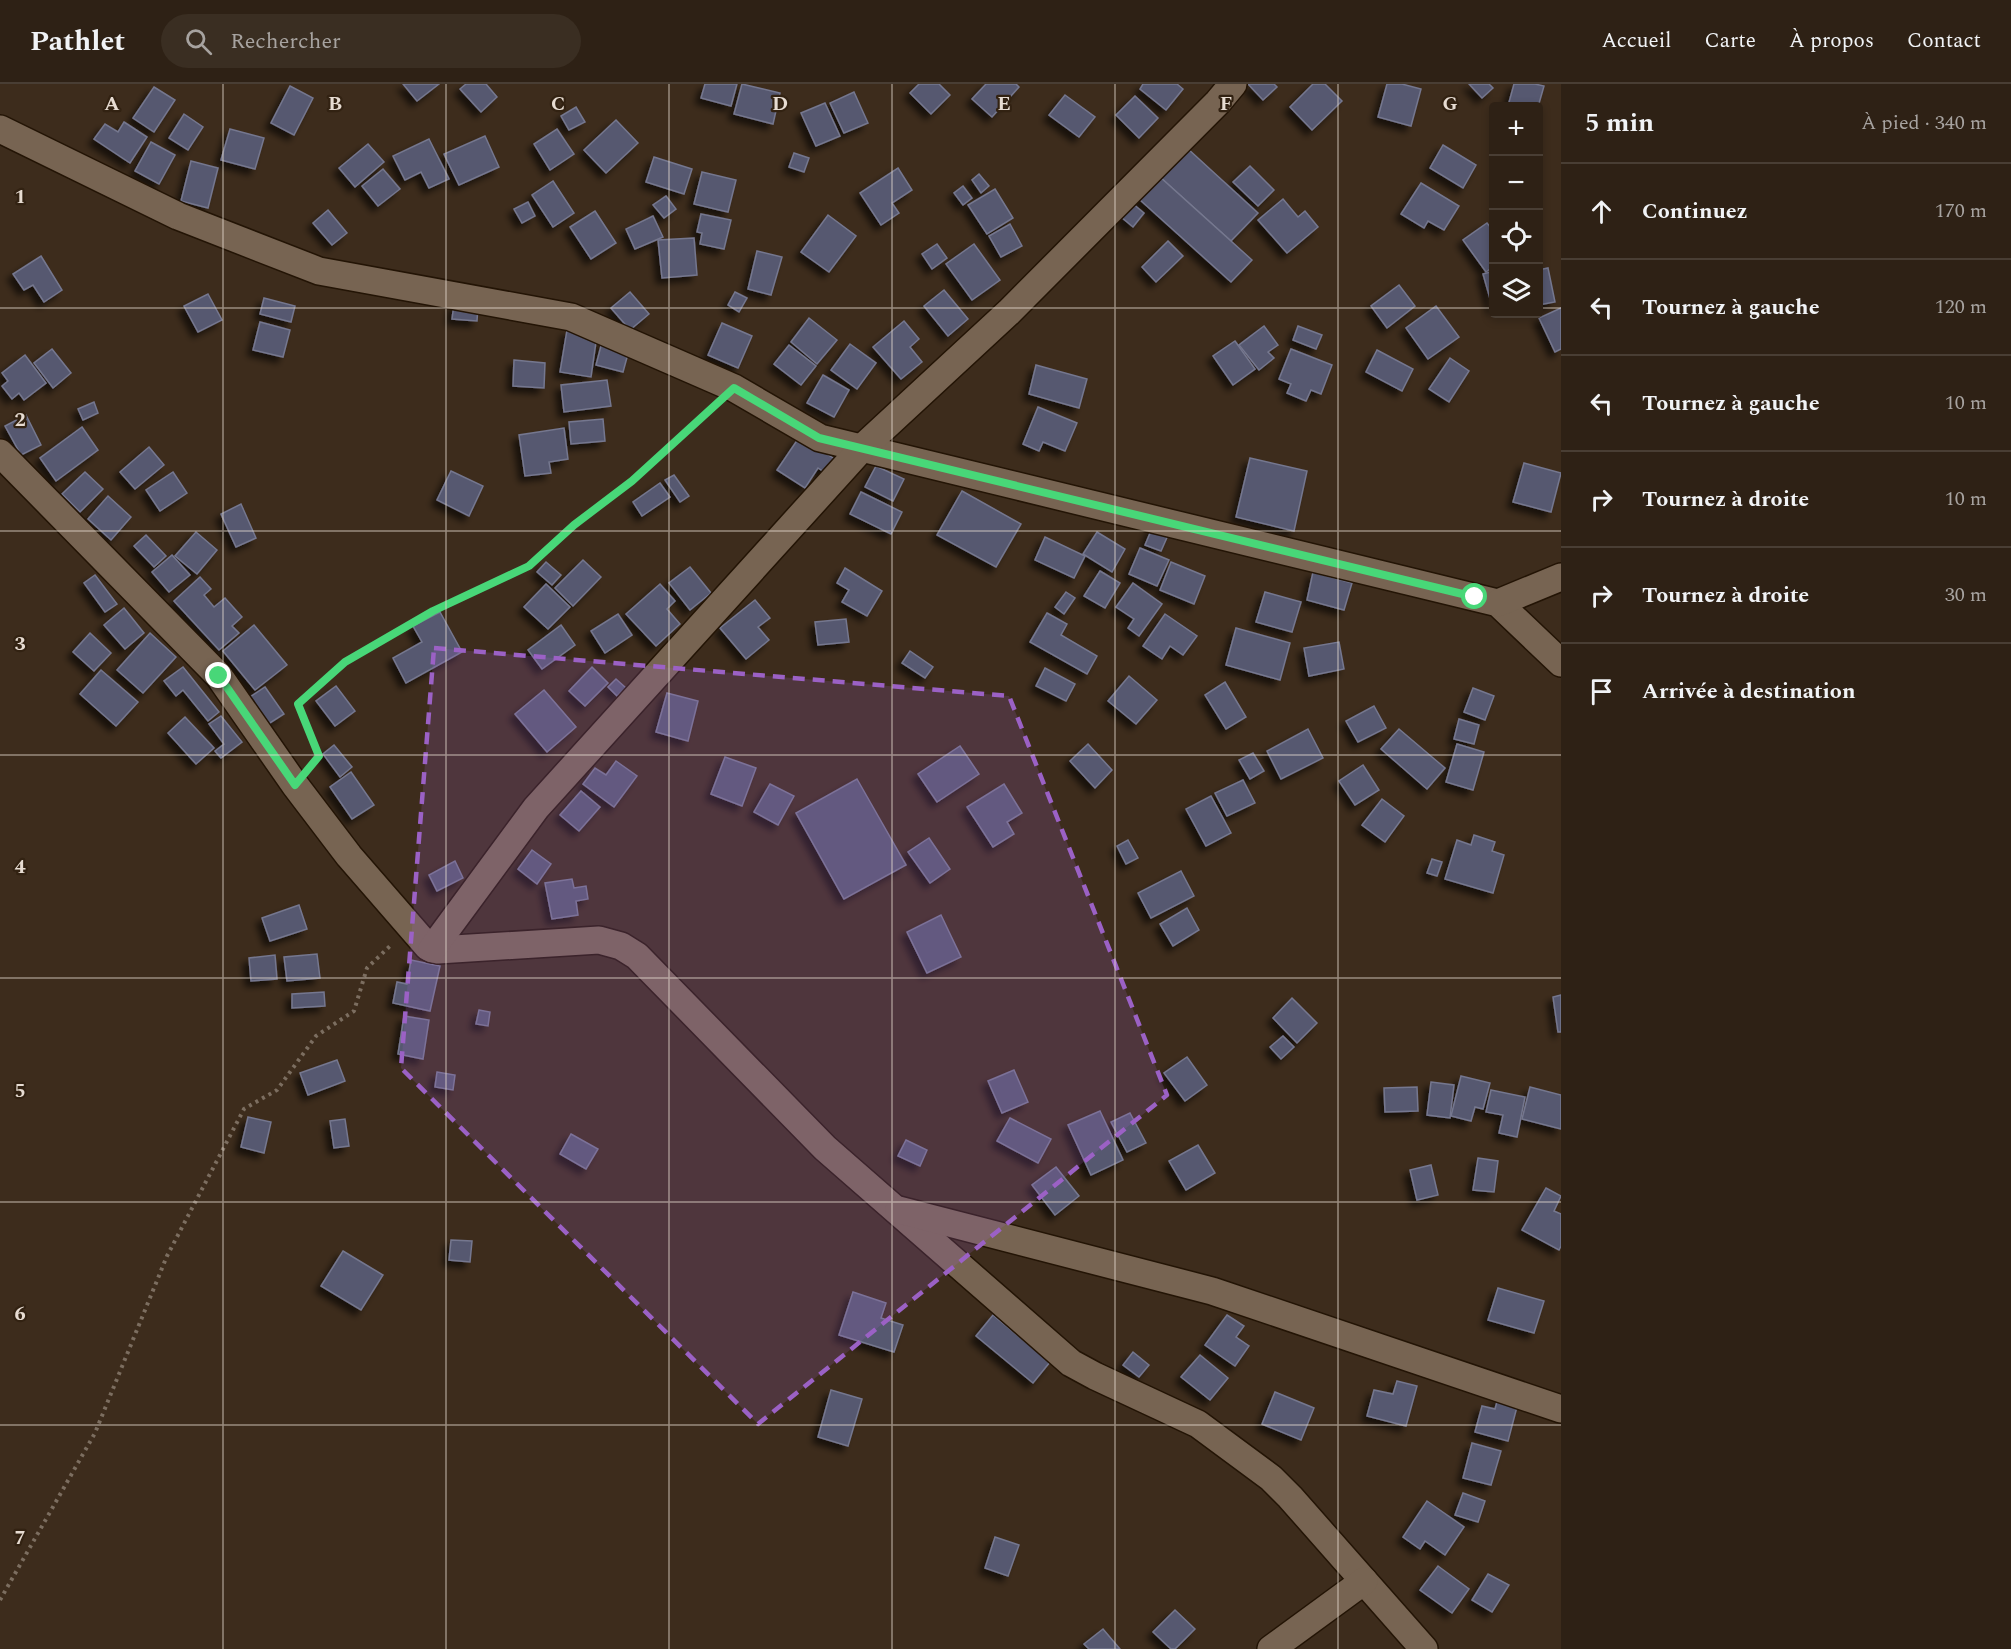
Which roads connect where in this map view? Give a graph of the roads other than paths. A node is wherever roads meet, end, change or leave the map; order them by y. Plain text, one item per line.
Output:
1 (1233, 84) edge
2 (0, 129) edge
3 (863, 447) junction
4 (0, 453) edge
5 (1561, 577) edge
6 (1498, 603) junction
7 (1561, 663) edge
8 (432, 949) junction
9 (894, 1209) junction
10 (1561, 1409) edge
11 (1364, 1581) junction
12 (1271, 1649) edge
13 (1424, 1649) edge

1 - 3 street
2 - 3 street
3 - 6 street
3 - 8 street
4 - 8 street
5 - 6 street
6 - 7 street
8 - 9 street
9 - 10 street
9 - 11 street
11 - 12 street
11 - 13 street

